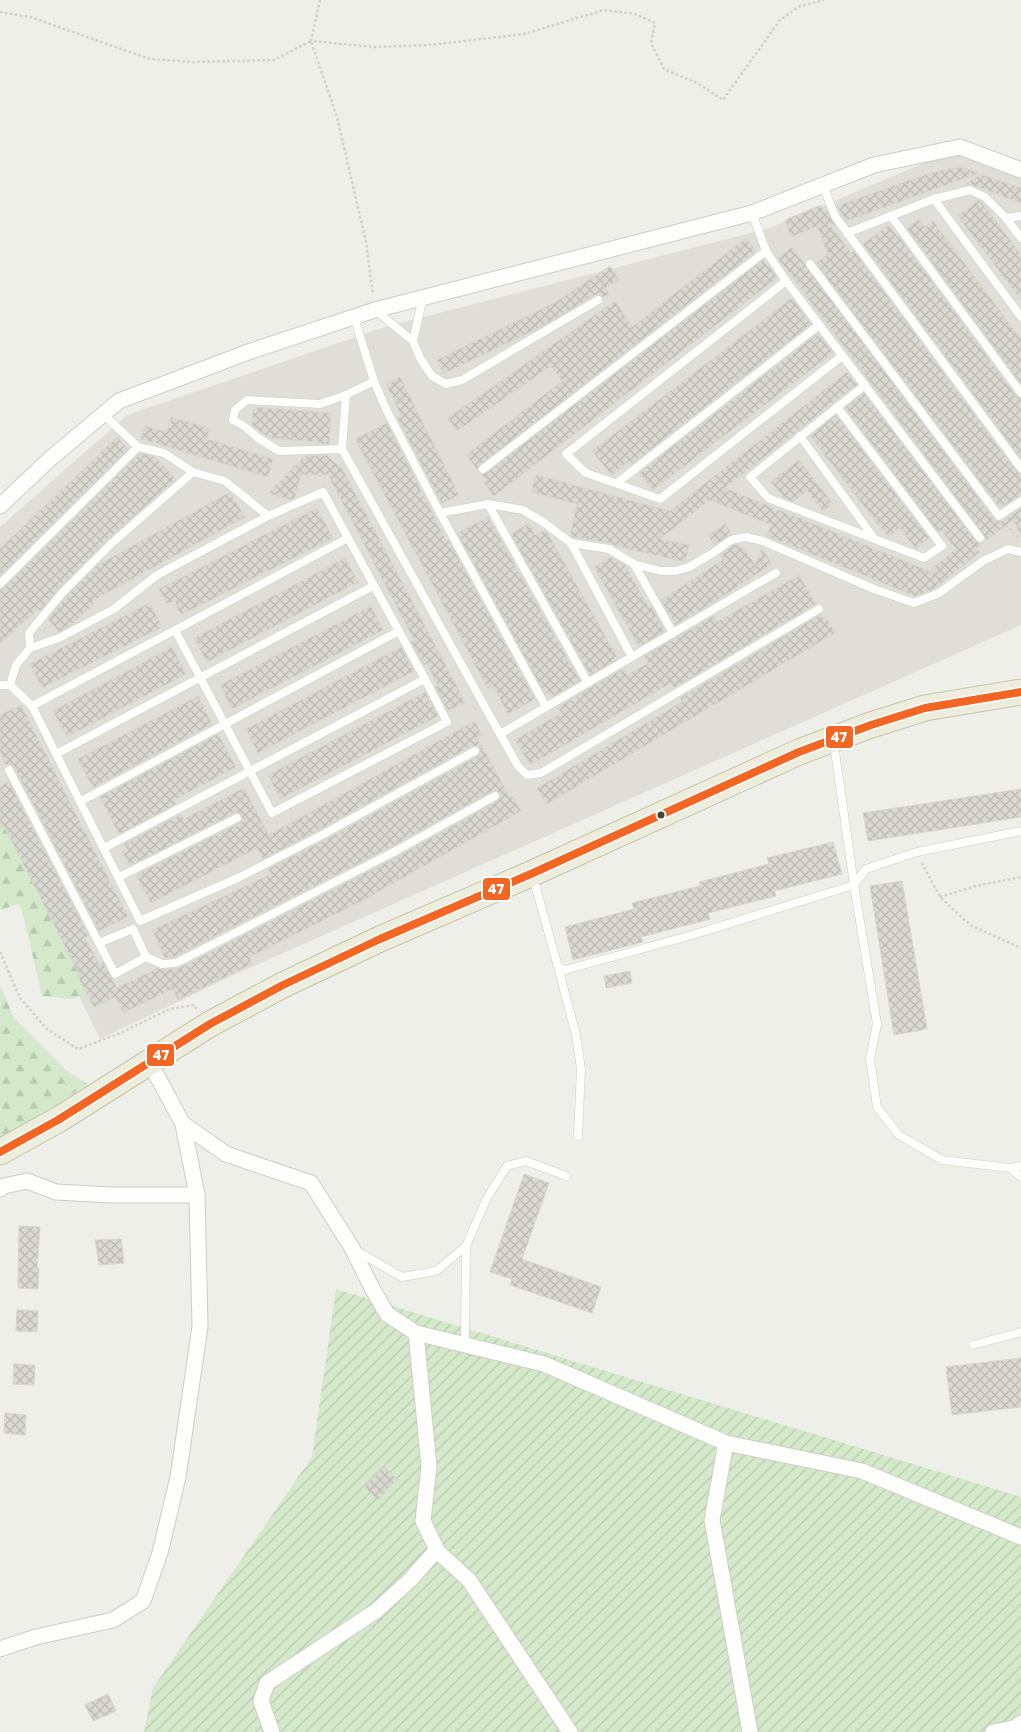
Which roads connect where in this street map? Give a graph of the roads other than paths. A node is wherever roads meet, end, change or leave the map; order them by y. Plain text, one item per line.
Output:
1 (1021, 170) edge
2 (823, 186) junction
3 (934, 199) junction
4 (752, 213) junction
5 (891, 216) junction
6 (1021, 216) edge
7 (1006, 218) junction
8 (847, 233) junction
9 (1021, 238) edge
10 (766, 250) junction
11 (810, 264) dead end
12 (786, 281) junction
13 (423, 297) junction
14 (598, 300) dead end
15 (376, 310) junction
16 (354, 317) junction
17 (1021, 317) edge
18 (819, 325) junction
19 (413, 341) junction
20 (842, 356) junction
21 (374, 381) junction
22 (864, 385) junction
23 (1021, 393) edge
24 (346, 395) junction
25 (837, 407) junction
26 (103, 414) junction
27 (800, 436) junction
28 (138, 447) junction
29 (342, 449) junction
30 (1021, 468) edge
31 (483, 469) dead end
32 (193, 472) junction
33 (617, 483) junction
34 (1021, 501) edge
35 (488, 504) junction
36 (0, 506) edge
37 (440, 513) junction
38 (268, 516) junction
39 (348, 538) junction
40 (874, 538) junction
41 (980, 538) dead end
42 (571, 543) junction
43 (1021, 551) edge
44 (634, 564) junction
45 (776, 574) dead end
46 (0, 584) edge
47 (373, 586) junction
48 (819, 609) dead end
49 (175, 630) junction
50 (399, 631) junction
51 (673, 633) junction
52 (30, 648) junction
53 (632, 657) junction
54 (200, 678) junction
55 (425, 679) junction
56 (588, 683) junction
57 (0, 685) edge
58 (10, 685) junction
59 (1021, 692) edge
60 (32, 706) junction
61 (546, 707) junction
62 (225, 724) junction
63 (500, 734) junction
64 (833, 739) junction
65 (475, 751) dead end
66 (56, 754) junction
67 (9, 770) dead end
68 (250, 771) junction
69 (495, 796) dead end
70 (80, 802) junction
71 (238, 818) dead end
72 (1021, 831) edge
73 (104, 848) junction
74 (532, 873) junction
75 (119, 878) junction
76 (854, 885) junction
77 (140, 921) junction
78 (132, 929) junction
79 (99, 943) junction
80 (146, 957) junction
81 (558, 967) junction
82 (150, 1063) junction
83 (182, 1124) junction
84 (578, 1136) dead end
85 (0, 1152) edge
86 (1021, 1166) edge
87 (1010, 1168) junction
88 (566, 1176) dead end
89 (1021, 1177) edge
90 (0, 1190) edge
91 (197, 1195) junction
92 (466, 1246) junction
93 (352, 1248) junction
94 (1021, 1332) edge
95 (416, 1333) junction
96 (465, 1345) junction
97 (973, 1345) dead end
98 (726, 1443) junction
99 (1021, 1537) edge
100 (438, 1552) junction
101 (0, 1649) edge
102 (1021, 1723) edge
103 (272, 1732) edge
104 (570, 1732) edge
105 (750, 1732) edge
106 (993, 1732) edge

1 - 2 street
2 - 4 street
2 - 8 lane
3 - 5 lane
3 - 7 lane
3 - 17 lane
4 - 10 lane
4 - 13 street
5 - 8 lane
5 - 23 lane
6 - 7 lane
7 - 9 lane
8 - 30 lane
10 - 12 lane
10 - 31 lane
11 - 34 lane
12 - 18 lane
12 - 33 lane
13 - 15 street
13 - 19 lane
14 - 19 lane
15 - 16 street
15 - 19 lane
16 - 21 lane
16 - 26 street
18 - 20 lane
18 - 33 lane
20 - 22 lane
20 - 33 lane
21 - 24 lane
21 - 37 lane
22 - 25 lane
22 - 41 lane
24 - 29 lane
24 - 29 lane
25 - 27 lane
25 - 40 lane
26 - 28 lane
26 - 36 street
27 - 40 lane
27 - 40 lane
28 - 32 lane
28 - 46 lane
29 - 63 lane
32 - 38 lane
32 - 52 lane
35 - 37 lane
35 - 42 lane
35 - 56 lane
37 - 61 lane
38 - 39 lane
38 - 52 lane
39 - 47 lane
39 - 49 lane
42 - 44 lane
42 - 53 lane
43 - 44 lane
44 - 51 lane
45 - 51 lane
47 - 50 lane
47 - 54 lane
48 - 63 lane
49 - 54 lane
49 - 60 lane
50 - 55 lane
50 - 62 lane
51 - 53 lane
52 - 58 lane
53 - 56 lane
54 - 62 lane
54 - 66 lane
55 - 68 lane
55 - 68 lane
56 - 61 lane
57 - 58 lane
58 - 60 lane
59 - 64 highway
60 - 66 lane
61 - 63 lane
62 - 68 lane
62 - 70 lane
64 - 74 highway
64 - 76 lane
65 - 77 lane
66 - 70 lane
67 - 79 lane
68 - 73 lane
69 - 80 lane
70 - 73 lane
71 - 75 lane
72 - 76 lane
73 - 75 lane
74 - 81 lane
74 - 82 highway
75 - 77 lane
76 - 81 lane
76 - 87 lane
77 - 78 lane
78 - 79 lane
78 - 80 lane
79 - 80 lane
81 - 84 lane
82 - 83 street
82 - 85 highway
83 - 91 street
83 - 93 street
86 - 87 lane
87 - 89 lane
88 - 92 lane
90 - 91 street
91 - 101 street
92 - 93 lane
92 - 96 lane
93 - 95 street
94 - 97 lane
95 - 96 street
95 - 100 street
96 - 98 street
98 - 99 street
98 - 105 street
100 - 103 street
100 - 104 street
102 - 106 street

